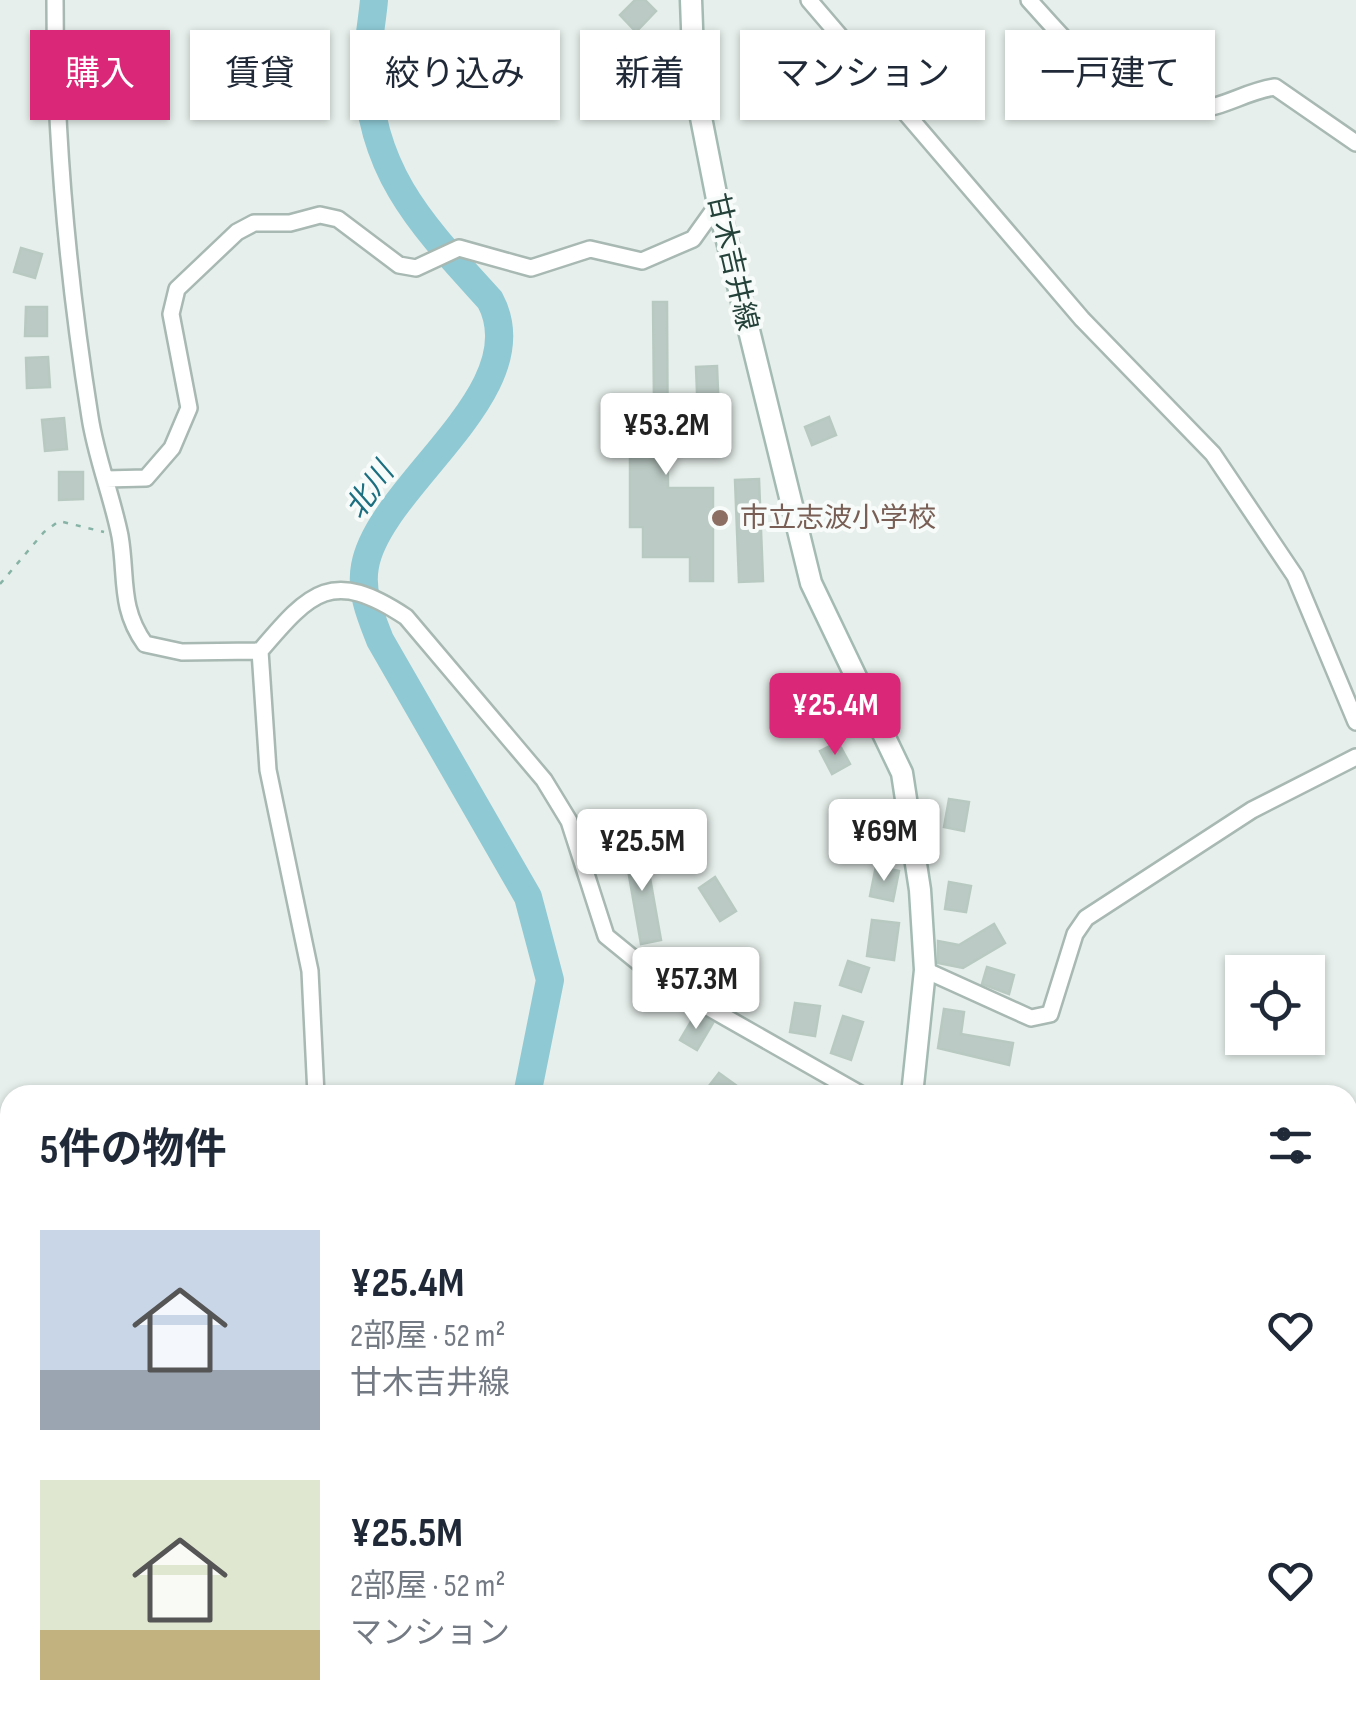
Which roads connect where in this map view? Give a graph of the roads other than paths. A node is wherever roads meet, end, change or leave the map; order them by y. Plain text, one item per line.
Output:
1 (55, 0) edge
2 (691, 0) edge
3 (809, 0) edge
4 (1028, 0) edge
5 (1356, 142) edge
6 (718, 204) junction
7 (104, 480) junction
8 (260, 651) junction
9 (1356, 722) edge
10 (1356, 758) edge
11 (925, 970) junction
12 (316, 1085) edge
13 (844, 1085) edge
14 (913, 1085) edge

1 - 7 street
2 - 6 main road, 甘木吉井線
3 - 9 street
4 - 5 street
6 - 7 street
6 - 11 main road, 甘木吉井線
7 - 8 street
8 - 12 street
8 - 13 street
10 - 11 street
11 - 14 main road, 甘木吉井線

